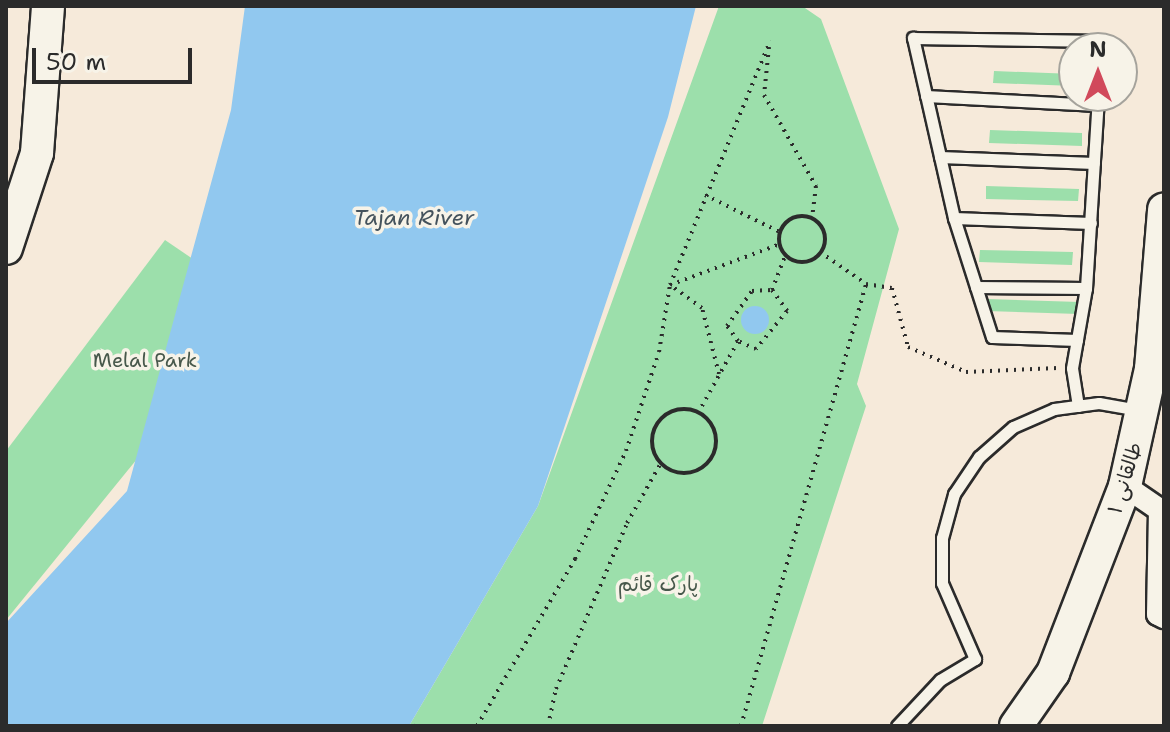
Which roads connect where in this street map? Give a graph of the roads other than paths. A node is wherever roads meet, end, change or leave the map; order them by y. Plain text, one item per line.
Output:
1 (48, 6) edge
2 (1058, 40) edge
3 (926, 96) junction
4 (1058, 100) edge
5 (1097, 112) edge
6 (940, 157) junction
7 (1094, 163) junction
8 (17, 189) edge
9 (1164, 210) edge
10 (954, 218) junction
11 (1091, 223) junction
12 (6, 248) edge
13 (976, 287) junction
14 (1086, 288) junction
15 (1077, 340) junction
16 (1078, 406) junction
17 (1144, 411) junction
18 (1125, 486) junction
19 (1162, 510) edge
20 (1164, 617) edge
21 (897, 726) edge
22 (1016, 726) edge

1 - 8 street
2 - 3 lane
3 - 4 lane
3 - 6 lane
5 - 7 lane
6 - 7 lane
6 - 10 lane
7 - 11 lane
8 - 12 street
9 - 17 street, طالقانی ۱
10 - 11 lane
10 - 13 lane
11 - 14 lane
13 - 14 lane
13 - 15 lane
14 - 15 lane
15 - 16 lane
16 - 17 lane
16 - 21 lane
17 - 18 street, طالقانی ۱
18 - 19 street
18 - 22 street, طالقانی ۱
19 - 20 street

